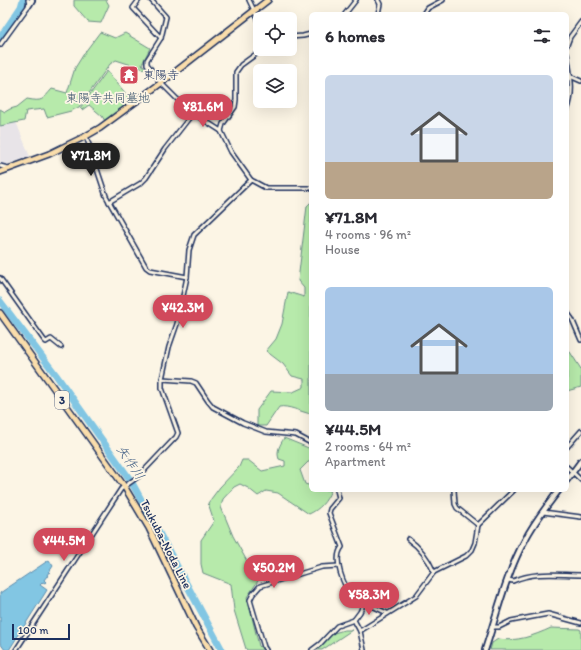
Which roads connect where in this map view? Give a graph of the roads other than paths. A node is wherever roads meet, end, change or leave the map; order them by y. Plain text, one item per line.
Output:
1 (32, 0) edge
2 (139, 0) edge
3 (151, 0) edge
4 (249, 0) edge
5 (268, 0) edge
6 (356, 0) edge
7 (378, 0) edge
8 (443, 0) edge
9 (28, 3) edge
10 (254, 11) junction
11 (347, 12) edge
12 (378, 12) edge
13 (425, 12) edge
14 (581, 22) edge
15 (309, 34) edge
16 (297, 36) edge
17 (161, 38) junction
18 (569, 40) edge
19 (0, 46) edge
20 (253, 56) edge
21 (569, 63) edge
22 (572, 77) junction
23 (581, 81) edge
24 (161, 83) junction
25 (569, 106) edge
26 (193, 113) junction
27 (221, 131) junction
28 (86, 136) junction
29 (0, 166) edge
30 (9, 169) junction
31 (0, 172) edge
32 (252, 180) junction
33 (309, 188) edge
34 (109, 202) junction
35 (187, 276) junction
36 (0, 278) edge
37 (0, 313) edge
38 (569, 315) edge
39 (581, 340) edge
40 (61, 347) dead end
41 (162, 378) junction
42 (581, 432) edge
43 (309, 442) edge
44 (569, 445) edge
45 (581, 461) edge
46 (569, 469) edge
47 (573, 472) junction
48 (569, 477) edge
49 (581, 480) edge
50 (126, 485) junction
51 (338, 492) edge
52 (454, 492) edge
53 (512, 492) edge
54 (558, 492) edge
55 (543, 512) junction
56 (581, 517) edge
57 (478, 525) junction
58 (408, 539) dead end
59 (339, 566) junction
60 (434, 572) junction
61 (581, 575) edge
62 (508, 580) junction
63 (365, 601) junction
64 (388, 613) junction
65 (354, 620) junction
66 (581, 623) edge
67 (492, 627) junction
68 (360, 631) junction
69 (16, 650) edge
70 (210, 650) edge
71 (266, 650) edge
72 (312, 650) edge
73 (364, 650) edge
74 (485, 650) edge

1 - 9 street
2 - 17 street
3 - 17 street
4 - 10 street
5 - 10 main road
6 - 11 street
7 - 12 street
8 - 13 street
9 - 19 street
10 - 24 main road
14 - 18 street
15 - 16 street
17 - 24 street
20 - 27 street
21 - 22 street
22 - 23 street
22 - 25 street
24 - 26 street
24 - 28 main road
26 - 27 street
26 - 34 street
27 - 32 street
28 - 30 main road
28 - 34 street
29 - 30 street
30 - 31 main road
32 - 33 street
32 - 35 street
34 - 35 street
35 - 41 street
36 - 40 street
37 - 50 main road, Tsukuba-Noda Line / 3
38 - 39 street
41 - 43 street
41 - 50 street
42 - 44 street
45 - 47 street
46 - 47 street
47 - 48 street
47 - 49 street
50 - 69 street
50 - 70 main road, Tsukuba-Noda Line / 3
51 - 59 street
52 - 57 street
53 - 57 street
54 - 55 street
55 - 56 street
55 - 62 street
57 - 60 street
58 - 60 street
59 - 63 street
59 - 71 street
60 - 64 street
61 - 62 street
62 - 67 street
63 - 64 street
63 - 65 street
64 - 68 street
65 - 68 street
65 - 72 street
66 - 67 street
67 - 74 street
68 - 73 street

